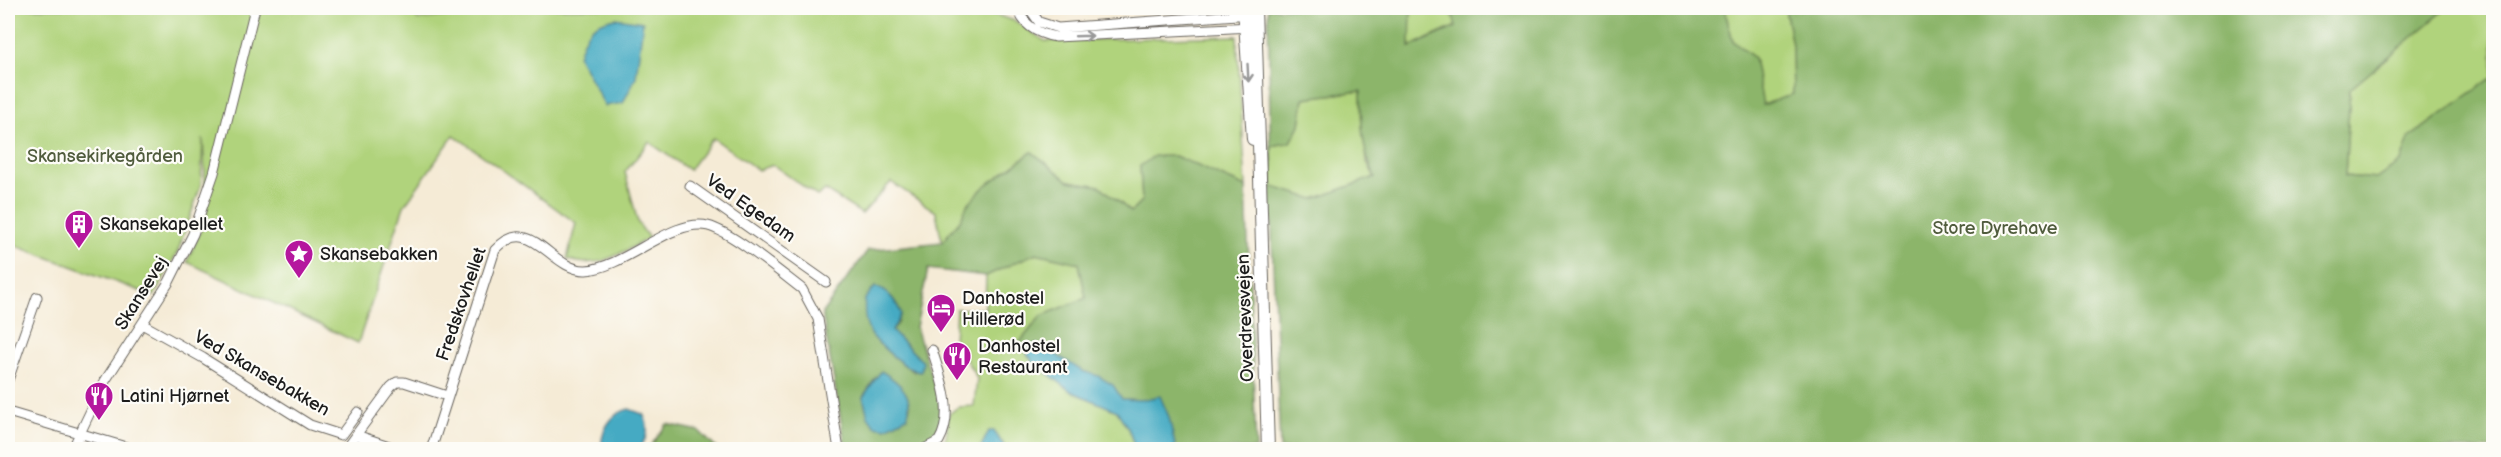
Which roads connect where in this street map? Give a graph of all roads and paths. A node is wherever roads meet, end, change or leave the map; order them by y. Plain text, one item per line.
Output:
1 (255, 8) edge
2 (1018, 8) edge
3 (1029, 8) edge
4 (1250, 11) edge
5 (1251, 27) junction
6 (690, 186) dead end
7 (792, 258) junction
8 (780, 272) junction
9 (826, 282) dead end
10 (38, 297) dead end
11 (142, 324) junction
12 (932, 350) dead end
13 (10, 362) edge
14 (8, 380) edge
15 (447, 396) junction
16 (8, 412) edge
17 (358, 412) dead end
18 (80, 433) junction
19 (356, 435) junction
20 (395, 448) dead end
21 (72, 450) edge
22 (135, 450) edge
23 (345, 450) edge
24 (431, 450) edge
25 (839, 450) edge
26 (922, 450) edge
27 (1268, 450) edge

1 - 11 street, Skansevej
2 -> 5 street
3 - 4 street
4 - 5 main road, Overdrevsvejen
5 - 27 main road, Overdrevsvejen
6 - 7 street, Ved Egedam
7 - 8 street, Ved Egedam
7 - 9 street, Ved Egedam
8 - 15 street, Fredskovhellet
8 - 25 street, Fredskovhellet
10 - 13 street
11 - 17 street, Ved Skansebakken
11 - 18 street, Skansevej
12 - 26 street
13 - 14 street
15 - 19 street
15 - 24 street, Fredskovhellet
16 - 18 street
18 - 21 street, Skansevej
18 - 22 street
19 - 20 street
19 - 23 street

